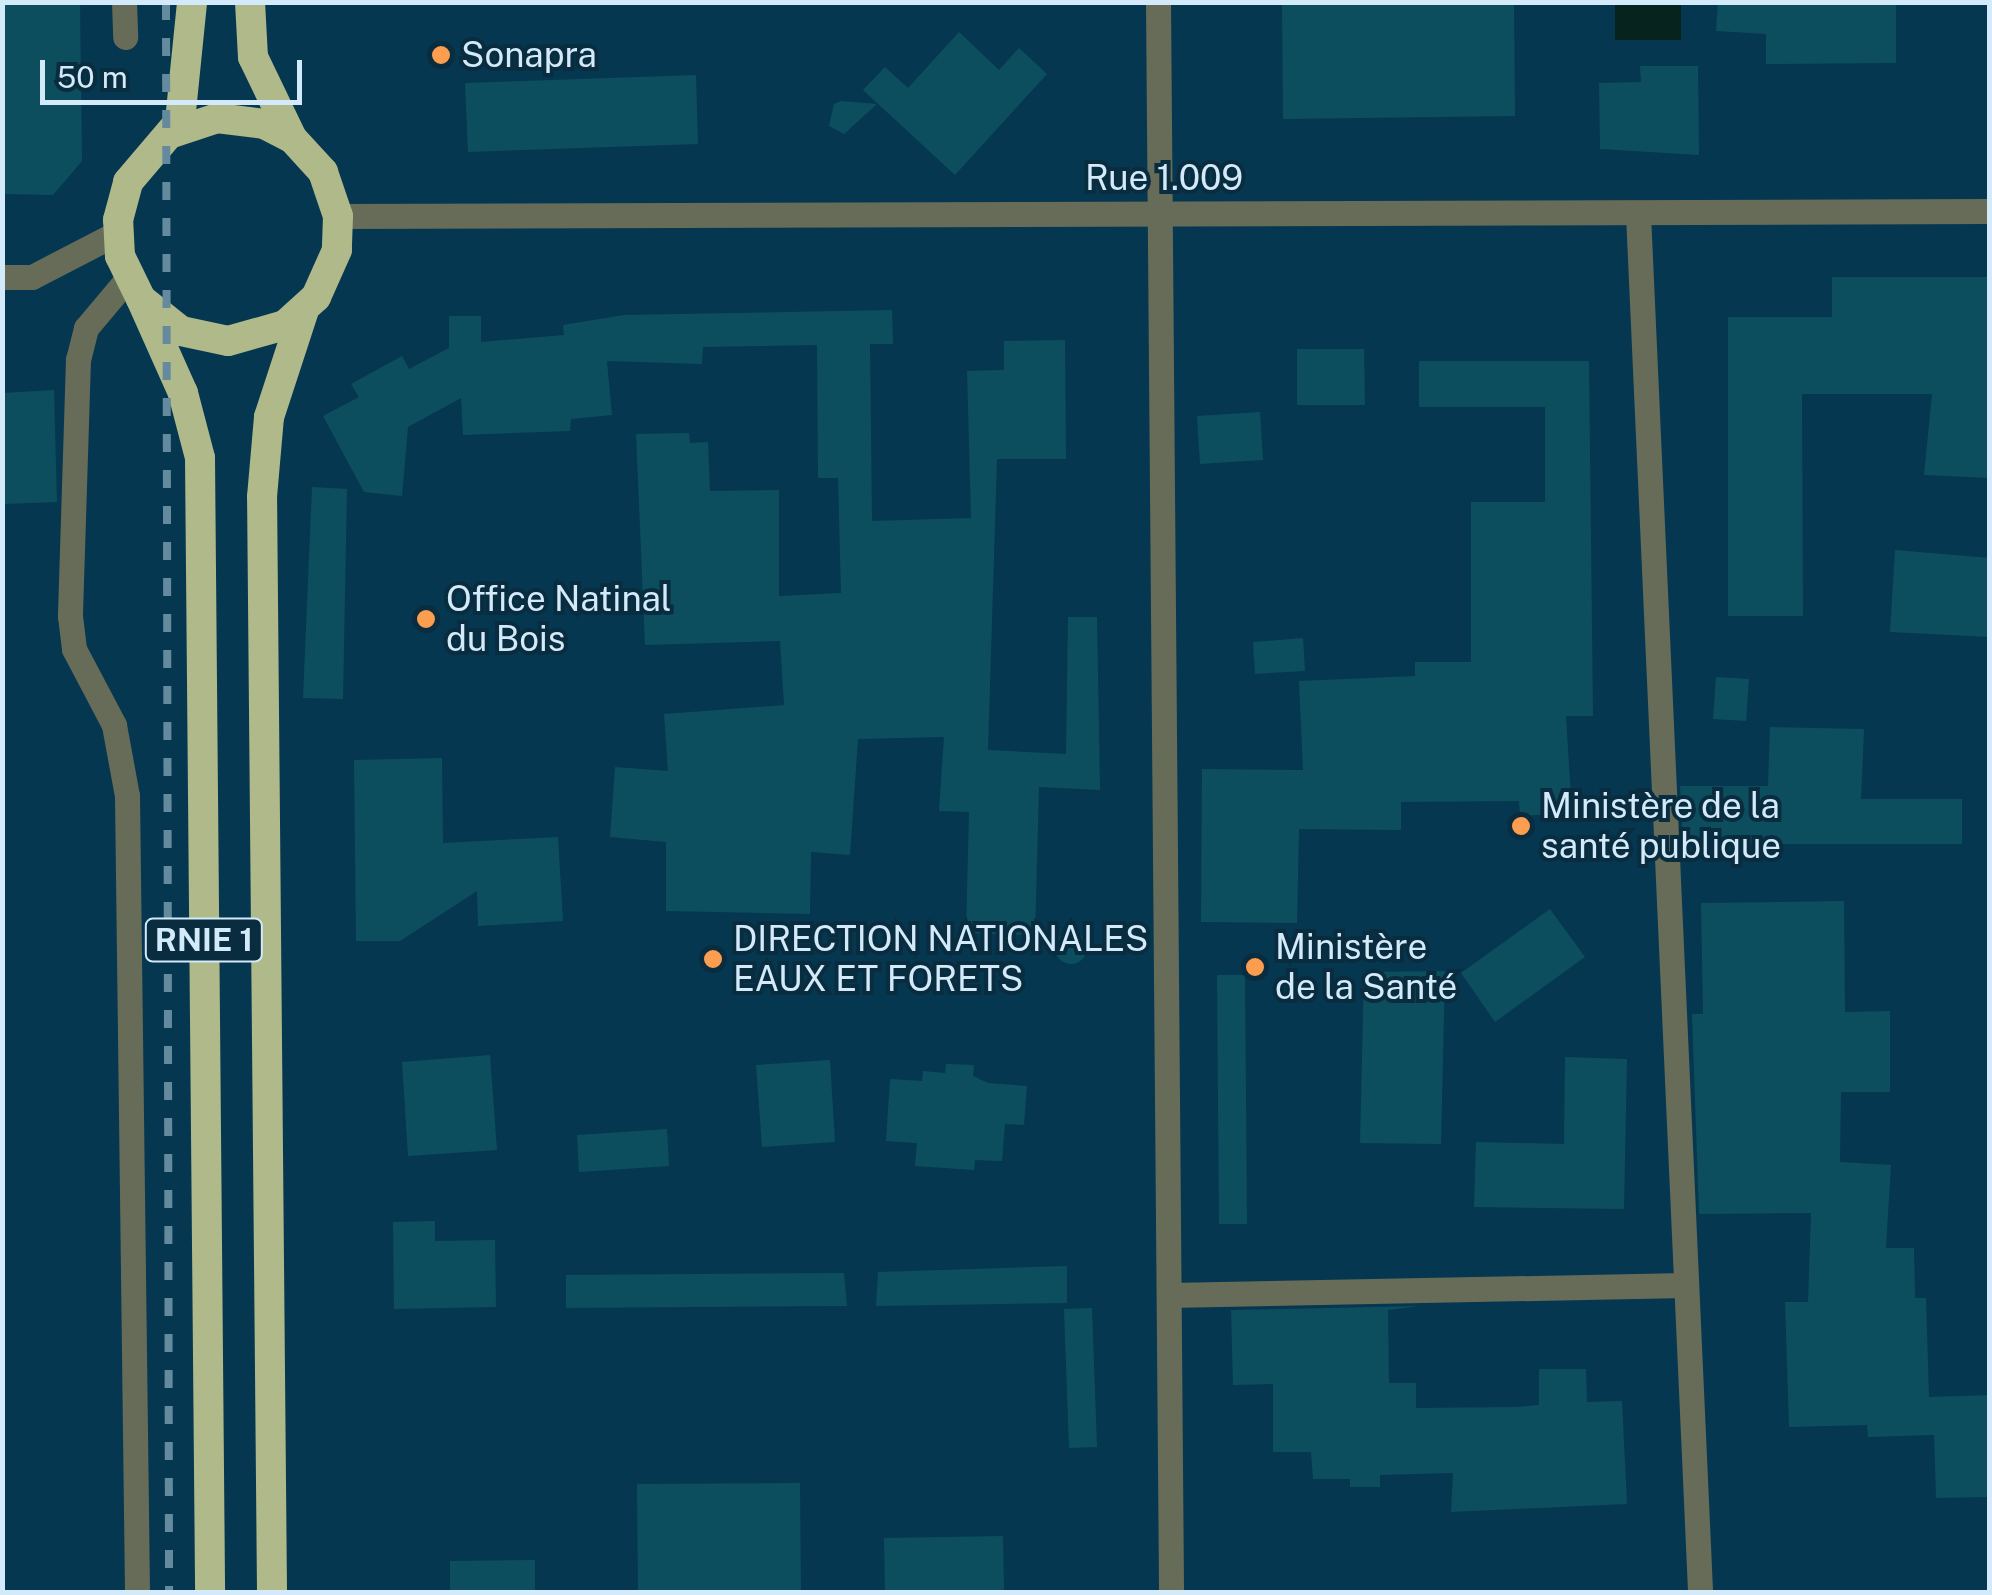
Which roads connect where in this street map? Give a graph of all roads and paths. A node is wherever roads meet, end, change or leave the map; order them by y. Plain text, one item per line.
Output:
1 (124, 2) edge
2 (192, 2) edge
3 (250, 2) edge
4 (1158, 2) edge
5 (125, 37) dead end
6 (172, 133) junction
7 (292, 138) junction
8 (1990, 211) edge
9 (1160, 212) junction
10 (1638, 214) junction
11 (338, 216) junction
12 (117, 233) junction
13 (2, 277) edge
14 (135, 289) junction
15 (304, 310) junction
16 (1686, 1285) junction
17 (1169, 1296) junction
18 (137, 1592) edge
19 (210, 1592) edge
20 (272, 1592) edge
21 (1172, 1592) edge
22 (1700, 1592) edge

1 - 5 street
2 - 6 highway
3 - 7 highway, RNIE 1
4 - 9 street
6 - 7 highway
6 - 12 highway, RNIE 1
7 - 11 highway, RNIE 1
8 - 10 street, Rue 1.009
9 - 10 street, Rue 1.009
9 - 11 street, Rue 1.009
9 - 17 street
10 - 16 street
11 - 15 highway, RNIE 1
12 - 13 street
12 - 14 highway, RNIE 1
14 - 15 highway, RNIE 1
14 - 18 street
14 - 19 highway, RNIE 1
15 - 20 highway, RNIE 1
16 - 17 street
16 - 22 street
17 - 21 street

